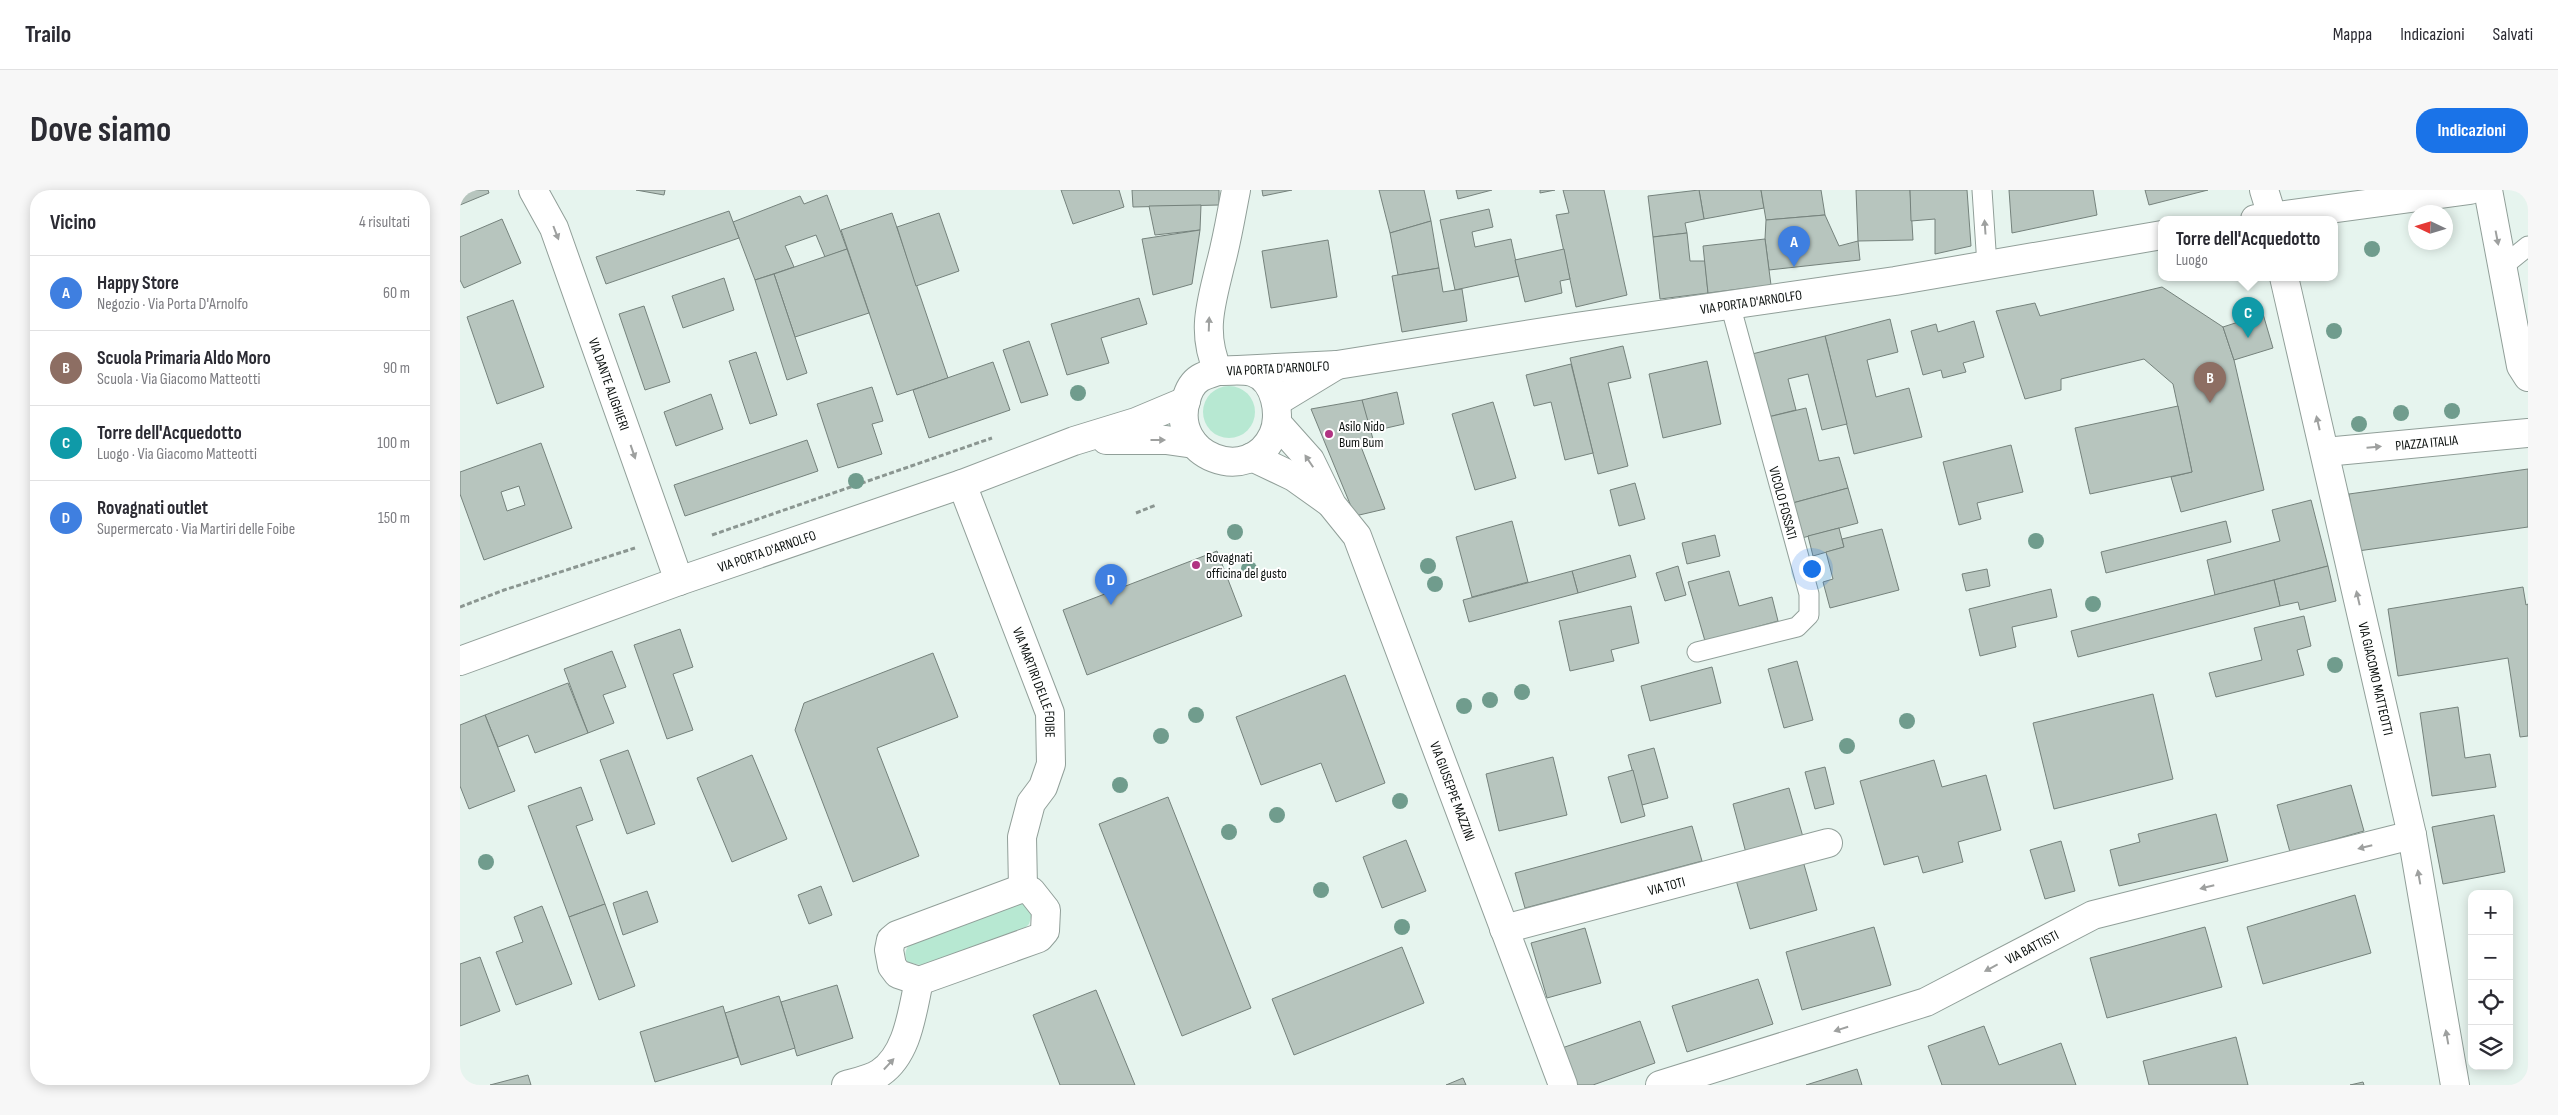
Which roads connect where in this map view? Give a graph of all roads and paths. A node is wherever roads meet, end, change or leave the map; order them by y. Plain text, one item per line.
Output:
1 (533, 190) edge
2 (1236, 190) edge
3 (1982, 190) edge
4 (2264, 190) edge
5 (2470, 190) edge
6 (2488, 190) edge
7 (2267, 216) edge
8 (2282, 216) edge
9 (2158, 236) edge
10 (2528, 246) edge
11 (1987, 265) junction
12 (2502, 267) junction
13 (2285, 281) edge
14 (1730, 304) junction
15 (1338, 365) junction
16 (1218, 371) junction
17 (2528, 377) edge
18 (1186, 401) junction
19 (1277, 413) junction
20 (2528, 432) edge
21 (993, 437) dead end
22 (1074, 441) junction
23 (1194, 444) junction
24 (2325, 452) junction
25 (1252, 457) junction
26 (962, 484) junction
27 (1156, 505) dead end
28 (1332, 505) junction
29 (1136, 513) dead end
30 (666, 547) junction
31 (679, 581) junction
32 (460, 607) edge
33 (1697, 652) dead end
34 (460, 661) edge
35 (2412, 835) junction
36 (1828, 843) dead end
37 (1023, 888) junction
38 (1504, 929) junction
39 (919, 981) junction
40 (846, 1085) edge
41 (1563, 1085) edge
42 (1660, 1085) edge
43 (2455, 1085) edge

1 -> 30 street, VIA DANTE ALIGHIERI
16 -> 2 street
11 -> 3 lane
4 - 7 street
5 - 8 street
6 -> 12 street
9 - 11 street, VIA PORTA D'ARNOLFO
10 - 12 lane
11 - 14 street, VIA PORTA D'ARNOLFO
12 - 17 street
24 -> 13 street, VIA GIACOMO MATTEOTTI
14 - 15 street, VIA PORTA D'ARNOLFO
14 - 33 lane, VICOLO FOSSATI
15 - 16 street, VIA PORTA D'ARNOLFO
15 - 19 street, VIA PORTA D'ARNOLFO
16 - 18 street
16 - 19 street
18 - 22 street, VIA PORTA D'ARNOLFO
18 - 23 street
19 - 25 street
28 -> 19 street, VIA GIUSEPPE MAZZINI
24 -> 20 street, PIAZZA ITALIA
21 - 30 path
22 -> 23 street, VIA PORTA D'ARNOLFO
22 - 26 street, VIA PORTA D'ARNOLFO
23 - 25 street
35 -> 24 street, VIA GIACOMO MATTEOTTI
25 - 28 street, VIA GIUSEPPE MAZZINI
26 - 31 street, VIA PORTA D'ARNOLFO
26 - 37 street, VIA MARTIRI DELLE FOIBE
27 - 29 path
28 - 38 street, VIA GIUSEPPE MAZZINI
30 - 31 street, VIA DANTE ALIGHIERI
30 - 32 path
31 - 34 street, VIA PORTA D'ARNOLFO
35 -> 42 street, VIA BATTISTI
43 -> 35 street, VIA GIACOMO MATTEOTTI
36 - 38 street, VIA TOTI
37 - 39 street
37 - 39 street
38 - 41 street, VIA GIUSEPPE MAZZINI
40 -> 39 street

